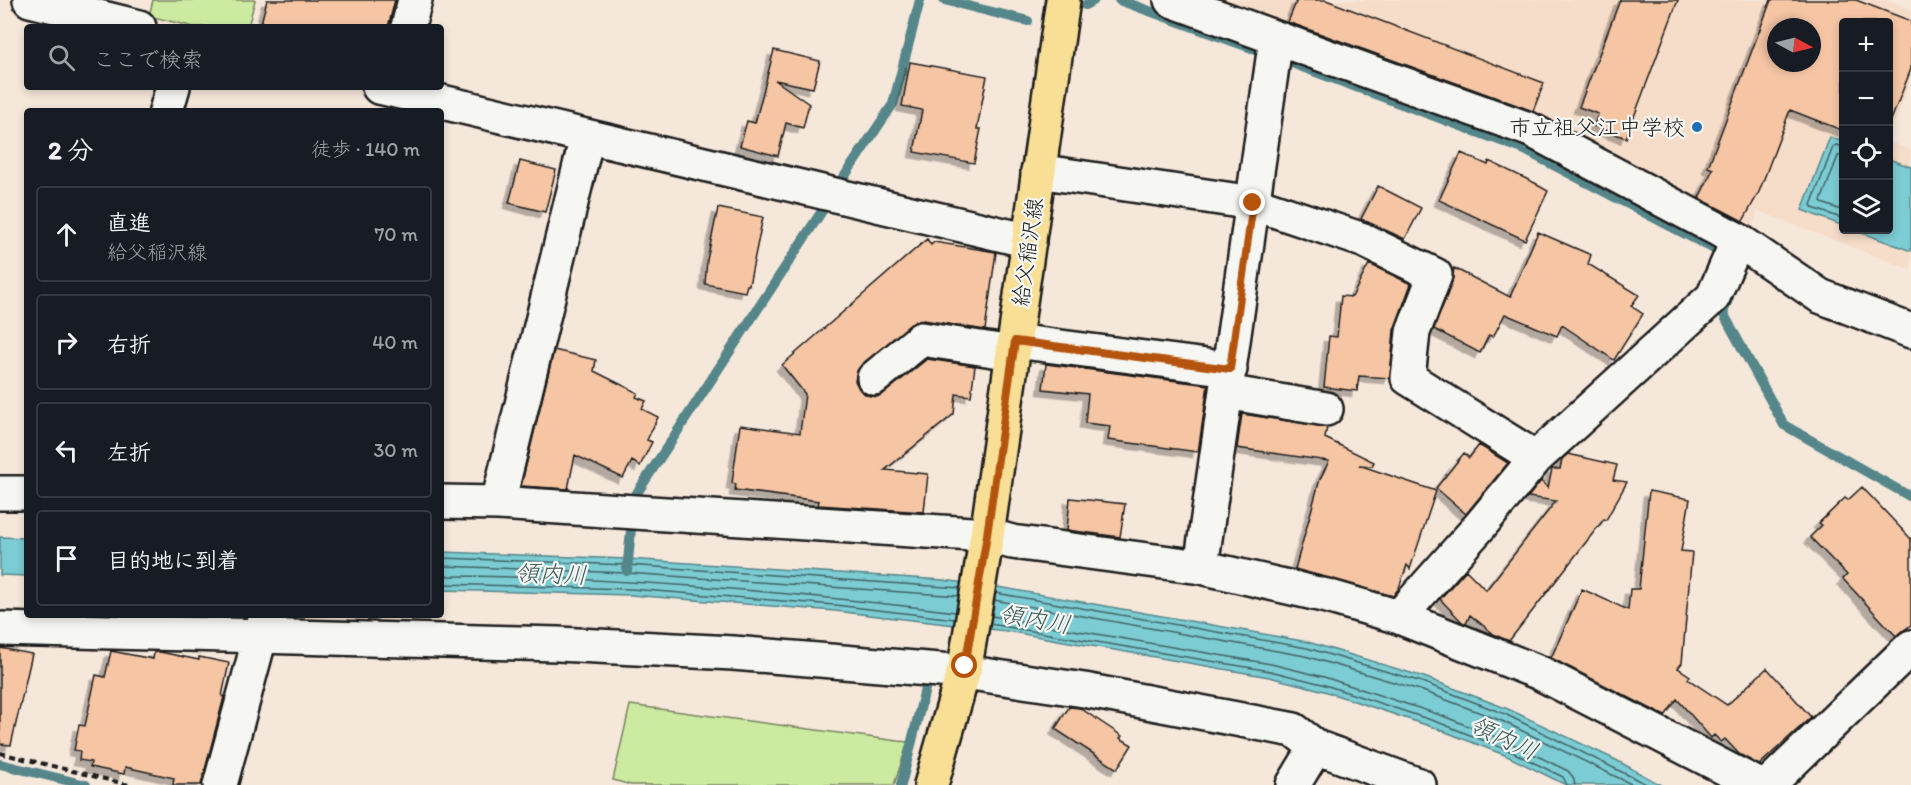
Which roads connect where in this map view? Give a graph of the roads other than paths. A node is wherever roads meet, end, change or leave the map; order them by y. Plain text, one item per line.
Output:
1 (30, 0) edge
2 (415, 0) edge
3 (1063, 0) edge
4 (1171, 0) edge
5 (86, 7) edge
6 (131, 24) edge
7 (409, 24) edge
8 (1276, 38) junction
9 (172, 90) edge
10 (388, 94) edge
11 (167, 108) edge
12 (587, 137) junction
13 (1038, 171) junction
14 (1253, 203) junction
15 (1738, 240) junction
16 (1029, 241) junction
17 (1911, 331) edge
18 (1014, 347) junction
19 (874, 378) dead end
20 (1228, 380) junction
21 (1326, 409) dead end
22 (1536, 458) junction
23 (0, 493) edge
24 (24, 493) edge
25 (444, 502) edge
26 (498, 503) junction
27 (986, 542) junction
28 (1201, 567) junction
29 (1399, 617) junction
30 (264, 626) edge
31 (0, 629) edge
32 (1911, 647) edge
33 (965, 669) junction
34 (1316, 747) junction
35 (937, 782) edge
36 (220, 785) edge
37 (1293, 785) edge
38 (1419, 785) edge
39 (1758, 785) edge
40 (1768, 785) edge

1 - 5 street
2 - 7 street
3 - 13 main road, 給父稲沢線
4 - 8 street
5 - 6 street
8 - 14 street
8 - 15 street
9 - 11 street
10 - 12 street
12 - 16 street
12 - 26 street
13 - 14 street
13 - 16 main road, 給父稲沢線
14 - 20 street
14 - 22 street
15 - 17 street
15 - 22 street
16 - 18 main road, 給父稲沢線
18 - 19 street
18 - 20 street
18 - 27 main road, 給父稲沢線
20 - 21 street
20 - 28 street
22 - 29 street
23 - 24 street
25 - 26 street
26 - 27 street
27 - 28 street
27 - 33 main road, 給父稲沢線
28 - 29 street
29 - 39 street
30 - 31 street
30 - 33 street
30 - 36 street
32 - 40 street
33 - 34 street
33 - 35 main road, 給父稲沢線
34 - 37 street
34 - 38 street

